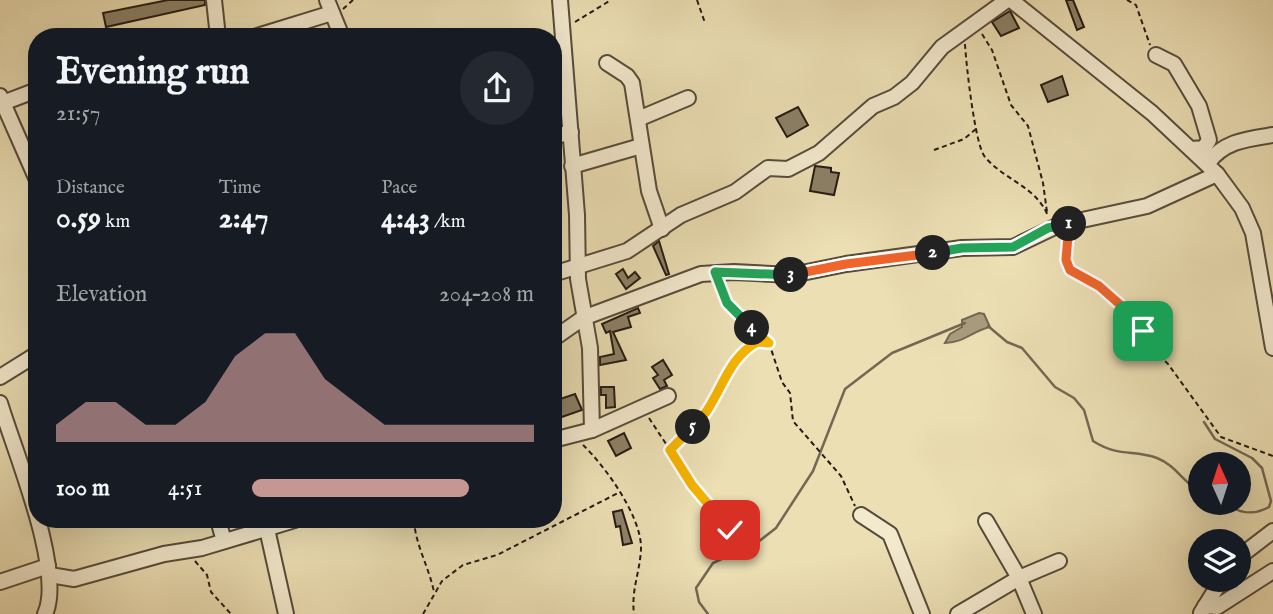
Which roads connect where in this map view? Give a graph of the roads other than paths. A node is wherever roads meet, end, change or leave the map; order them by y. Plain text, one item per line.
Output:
1 (214, 0) edge
2 (560, 0) edge
3 (1009, 0) edge
4 (329, 7) edge
5 (217, 28) edge
6 (276, 28) edge
7 (338, 28) edge
8 (562, 28) edge
9 (1156, 55) road end
10 (607, 63) dead end
11 (562, 77) edge
12 (28, 93) edge
13 (688, 98) dead end
14 (1, 101) edge
15 (638, 119) junction
16 (571, 132) junction
17 (562, 134) edge
18 (1273, 135) edge
19 (1209, 140) junction
20 (1238, 141) junction
21 (642, 146) junction
22 (1192, 149) junction
23 (28, 160) edge
24 (572, 166) junction
25 (1212, 169) junction
26 (662, 229) junction
27 (578, 264) junction
28 (562, 270) edge
29 (583, 318) junction
30 (562, 333) edge
31 (1273, 348) edge
32 (28, 360) edge
33 (0, 377) edge
34 (668, 396) dead end
35 (0, 403) edge
36 (592, 430) junction
37 (562, 439) edge
38 (28, 487) edge
39 (862, 515) road end
40 (986, 521) dead end
41 (38, 528) edge
42 (220, 528) edge
43 (273, 528) edge
44 (267, 530) junction
45 (1273, 531) edge
46 (224, 541) junction
47 (1251, 548) edge
48 (1059, 561) dead end
49 (49, 570) junction
50 (1273, 571) edge
51 (1019, 578) junction
52 (0, 582) edge
53 (1214, 592) edge
54 (1202, 610) edge
55 (46, 614) edge
56 (286, 614) edge
57 (922, 614) edge
58 (958, 614) edge
59 (1034, 614) edge

1 - 5 street
2 - 8 street
3 - 22 street
3 - 26 street
4 - 6 street
4 - 7 street
9 - 19 street
10 - 15 street
11 - 16 street
12 - 14 street
13 - 15 street
14 - 23 street
15 - 21 street
16 - 17 street
16 - 24 street
18 - 20 street
19 - 20 street
19 - 22 street
20 - 25 street
21 - 24 street
21 - 26 street
22 - 25 street
24 - 27 street
25 - 29 street
25 - 31 street
26 - 27 street
27 - 28 street
27 - 29 street
29 - 30 street
29 - 36 street
32 - 33 street
34 - 36 street
35 - 38 street
36 - 37 street
39 - 57 street
40 - 51 street
41 - 49 street
42 - 46 street
43 - 44 street
44 - 46 street
44 - 56 street
45 - 47 street
46 - 49 street
48 - 51 street
49 - 52 street
49 - 55 street
50 - 54 street
51 - 58 street
51 - 59 street
53 - 54 street

